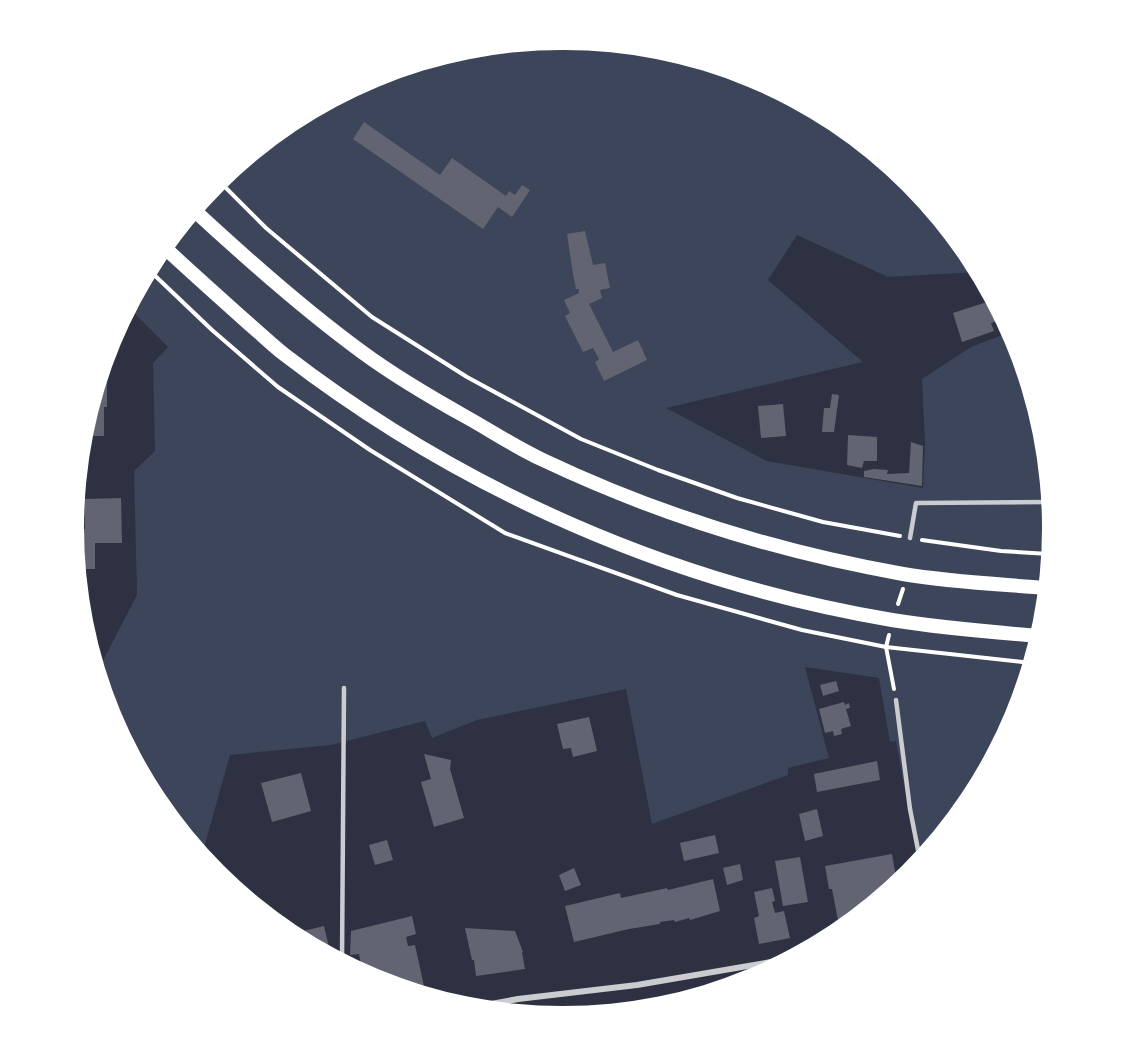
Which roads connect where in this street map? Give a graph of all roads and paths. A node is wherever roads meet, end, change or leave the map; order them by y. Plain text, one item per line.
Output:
1 (227, 189) edge
2 (201, 216) edge
3 (171, 254) edge
4 (1040, 502) edge
5 (910, 538) junction
6 (1040, 553) edge
7 (1037, 587) edge
8 (1029, 635) edge
9 (344, 688) dead end
10 (896, 700) dead end
11 (918, 848) edge
12 (342, 952) edge
13 (758, 964) edge
14 (501, 1002) edge

1 - 5 path
2 - 7 main road
3 - 8 main road
4 - 5 lane
5 - 6 path
9 - 12 lane
10 - 11 lane
13 - 14 street

